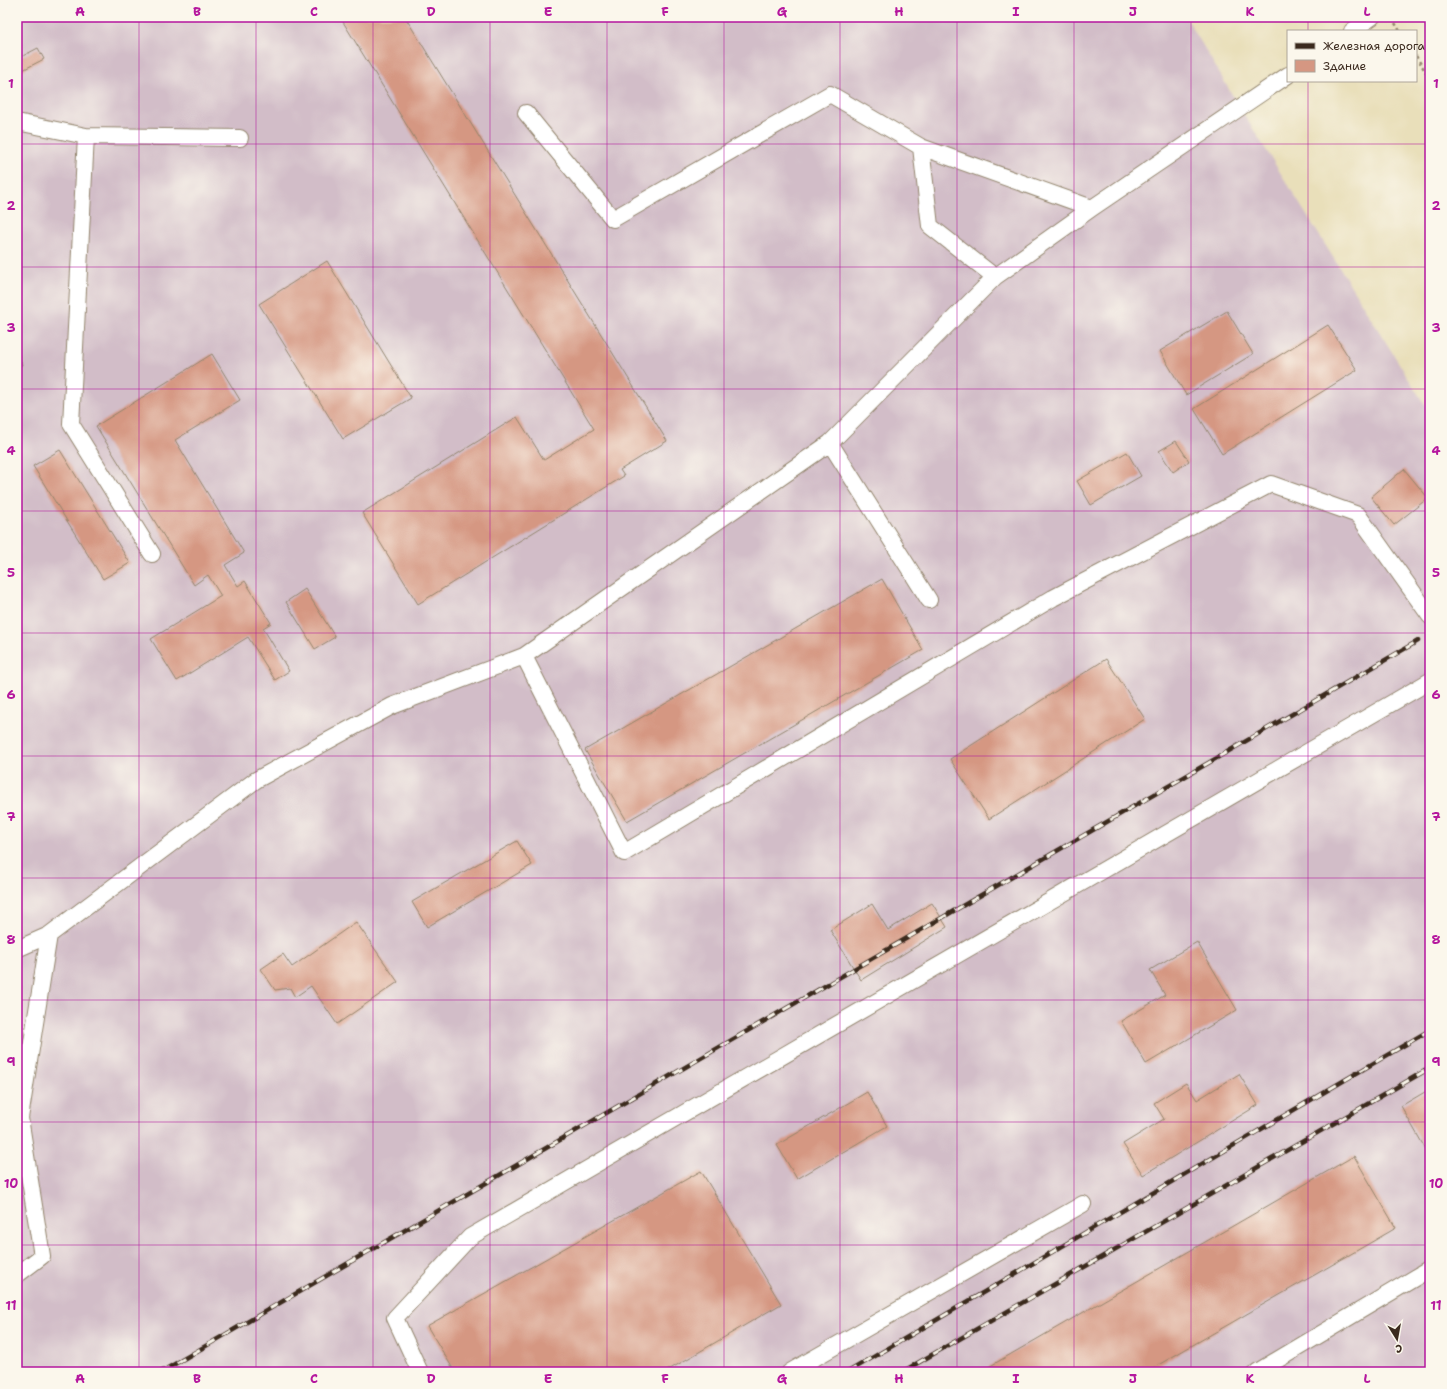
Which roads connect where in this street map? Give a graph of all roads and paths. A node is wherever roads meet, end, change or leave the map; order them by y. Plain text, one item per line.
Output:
1 (1372, 17) edge
2 (1353, 30) edge
3 (1417, 58) edge
4 (1287, 76) edge
5 (1430, 79) edge
6 (526, 113) dead end
7 (17, 122) edge
8 (86, 136) junction
9 (240, 138) dead end
10 (921, 147) junction
11 (1092, 208) junction
12 (995, 277) junction
13 (830, 444) junction
14 (152, 554) dead end
15 (929, 600) dead end
16 (1430, 616) edge
17 (524, 656) junction
18 (1430, 681) edge
19 (49, 935) junction
20 (17, 948) edge
21 (1084, 1204) dead end
22 (1430, 1269) edge
23 (17, 1275) edge
24 (420, 1372) edge
25 (790, 1372) edge
26 (1257, 1372) edge

1 - 2 lane
3 - 5 path
4 - 11 lane
6 - 10 lane
7 - 8 lane
8 - 9 lane
8 - 14 lane
10 - 11 lane
10 - 12 lane
11 - 12 lane
12 - 13 lane
13 - 15 lane
13 - 17 lane
16 - 17 lane
17 - 19 lane
18 - 24 lane
19 - 20 lane
19 - 23 lane
21 - 25 lane
22 - 26 lane

